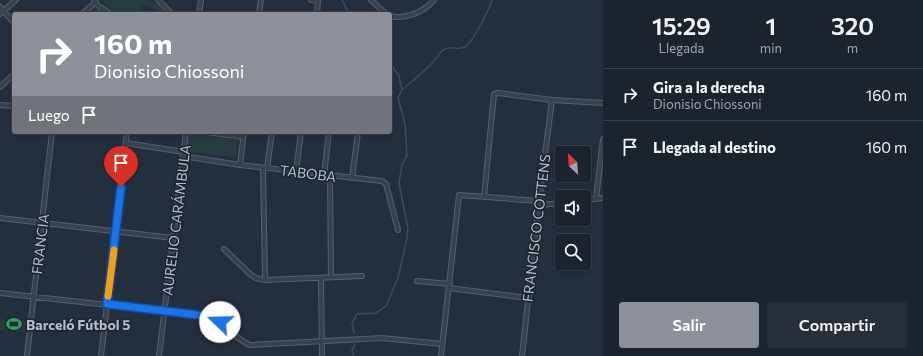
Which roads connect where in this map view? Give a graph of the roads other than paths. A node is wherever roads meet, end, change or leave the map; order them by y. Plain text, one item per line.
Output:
1 (16, 0) edge
2 (158, 0) edge
3 (201, 0) edge
4 (261, 0) edge
5 (311, 0) edge
6 (371, 0) edge
7 (434, 0) edge
8 (95, 1) edge
9 (318, 1) edge
10 (0, 7) edge
11 (101, 8) junction
12 (2, 12) edge
13 (84, 12) edge
14 (104, 12) edge
15 (107, 12) edge
16 (170, 12) edge
17 (199, 12) edge
18 (259, 12) edge
19 (317, 12) edge
20 (384, 12) edge
21 (392, 17) edge
22 (12, 21) edge
23 (12, 76) edge
24 (0, 87) edge
25 (552, 100) junction
26 (603, 103) edge
27 (0, 105) edge
28 (12, 106) edge
29 (52, 134) edge
30 (127, 134) edge
31 (186, 134) edge
32 (243, 134) edge
33 (272, 134) edge
34 (301, 134) edge
35 (329, 134) edge
36 (358, 134) edge
37 (603, 139) edge
38 (126, 142) junction
39 (183, 154) junction
40 (240, 165) junction
41 (265, 168) junction
42 (296, 172) junction
43 (324, 175) junction
44 (330, 176) junction
45 (352, 178) junction
46 (484, 197) junction
47 (596, 198) junction
48 (603, 198) edge
49 (591, 199) edge
50 (539, 203) junction
51 (555, 203) edge
52 (0, 218) edge
53 (42, 223) junction
54 (398, 230) dead end
55 (116, 231) junction
56 (173, 238) junction
57 (224, 249) dead end
58 (362, 276) dead end
59 (331, 277) junction
60 (321, 278) junction
61 (265, 280) junction
62 (417, 281) dead end
63 (450, 286) junction
64 (0, 293) edge
65 (34, 296) junction
66 (528, 298) junction
67 (107, 304) junction
68 (165, 311) junction
69 (323, 341) junction
70 (442, 344) junction
71 (27, 356) edge
72 (101, 356) edge
73 (159, 356) edge
74 (322, 356) edge
75 (442, 356) edge
76 (522, 356) edge

1 - 12 street
2 - 16 street
3 - 17 street
4 - 18 street
5 - 9 street
6 - 20 street
7 - 21 street
8 - 11 street
8 - 13 street
9 - 19 street
10 - 12 street
11 - 14 street
11 - 15 street
12 - 22 street
23 - 24 street
25 - 26 street
25 - 46 street
25 - 50 street, FRANCISCO COTTENS
27 - 28 street
29 - 53 street, FRANCIA
30 - 38 street
31 - 39 street, AURELIO CARÁMBULA
32 - 40 street
33 - 41 street
34 - 42 street
35 - 43 street
36 - 45 street
37 - 47 street
38 - 39 street, TABOBA
38 - 55 street
39 - 40 street, TABOBA
39 - 56 street, AURELIO CARÁMBULA
40 - 41 street, TABOBA
41 - 42 street, TABOBA
41 - 61 street
42 - 43 street, TABOBA
43 - 44 street, TABOBA
44 - 45 street, TABOBA
44 - 59 street
45 - 54 street, TABOBA
46 - 50 street
46 - 63 street
47 - 48 street
47 - 49 street
50 - 51 street
50 - 66 street, FRANCISCO COTTENS
52 - 53 street
53 - 55 street
53 - 65 street, FRANCIA
55 - 56 street
55 - 67 street
56 - 68 street, AURELIO CARÁMBULA
57 - 61 street
58 - 59 street
59 - 60 street
60 - 61 street
60 - 69 street
62 - 63 street
63 - 66 street
63 - 70 street
64 - 65 street
65 - 67 street
65 - 71 street, FRANCIA
66 - 76 street, FRANCISCO COTTENS
67 - 68 street
67 - 72 street
68 - 69 street
68 - 73 street, AURELIO CARÁMBULA
69 - 70 street
69 - 74 street
70 - 75 street

